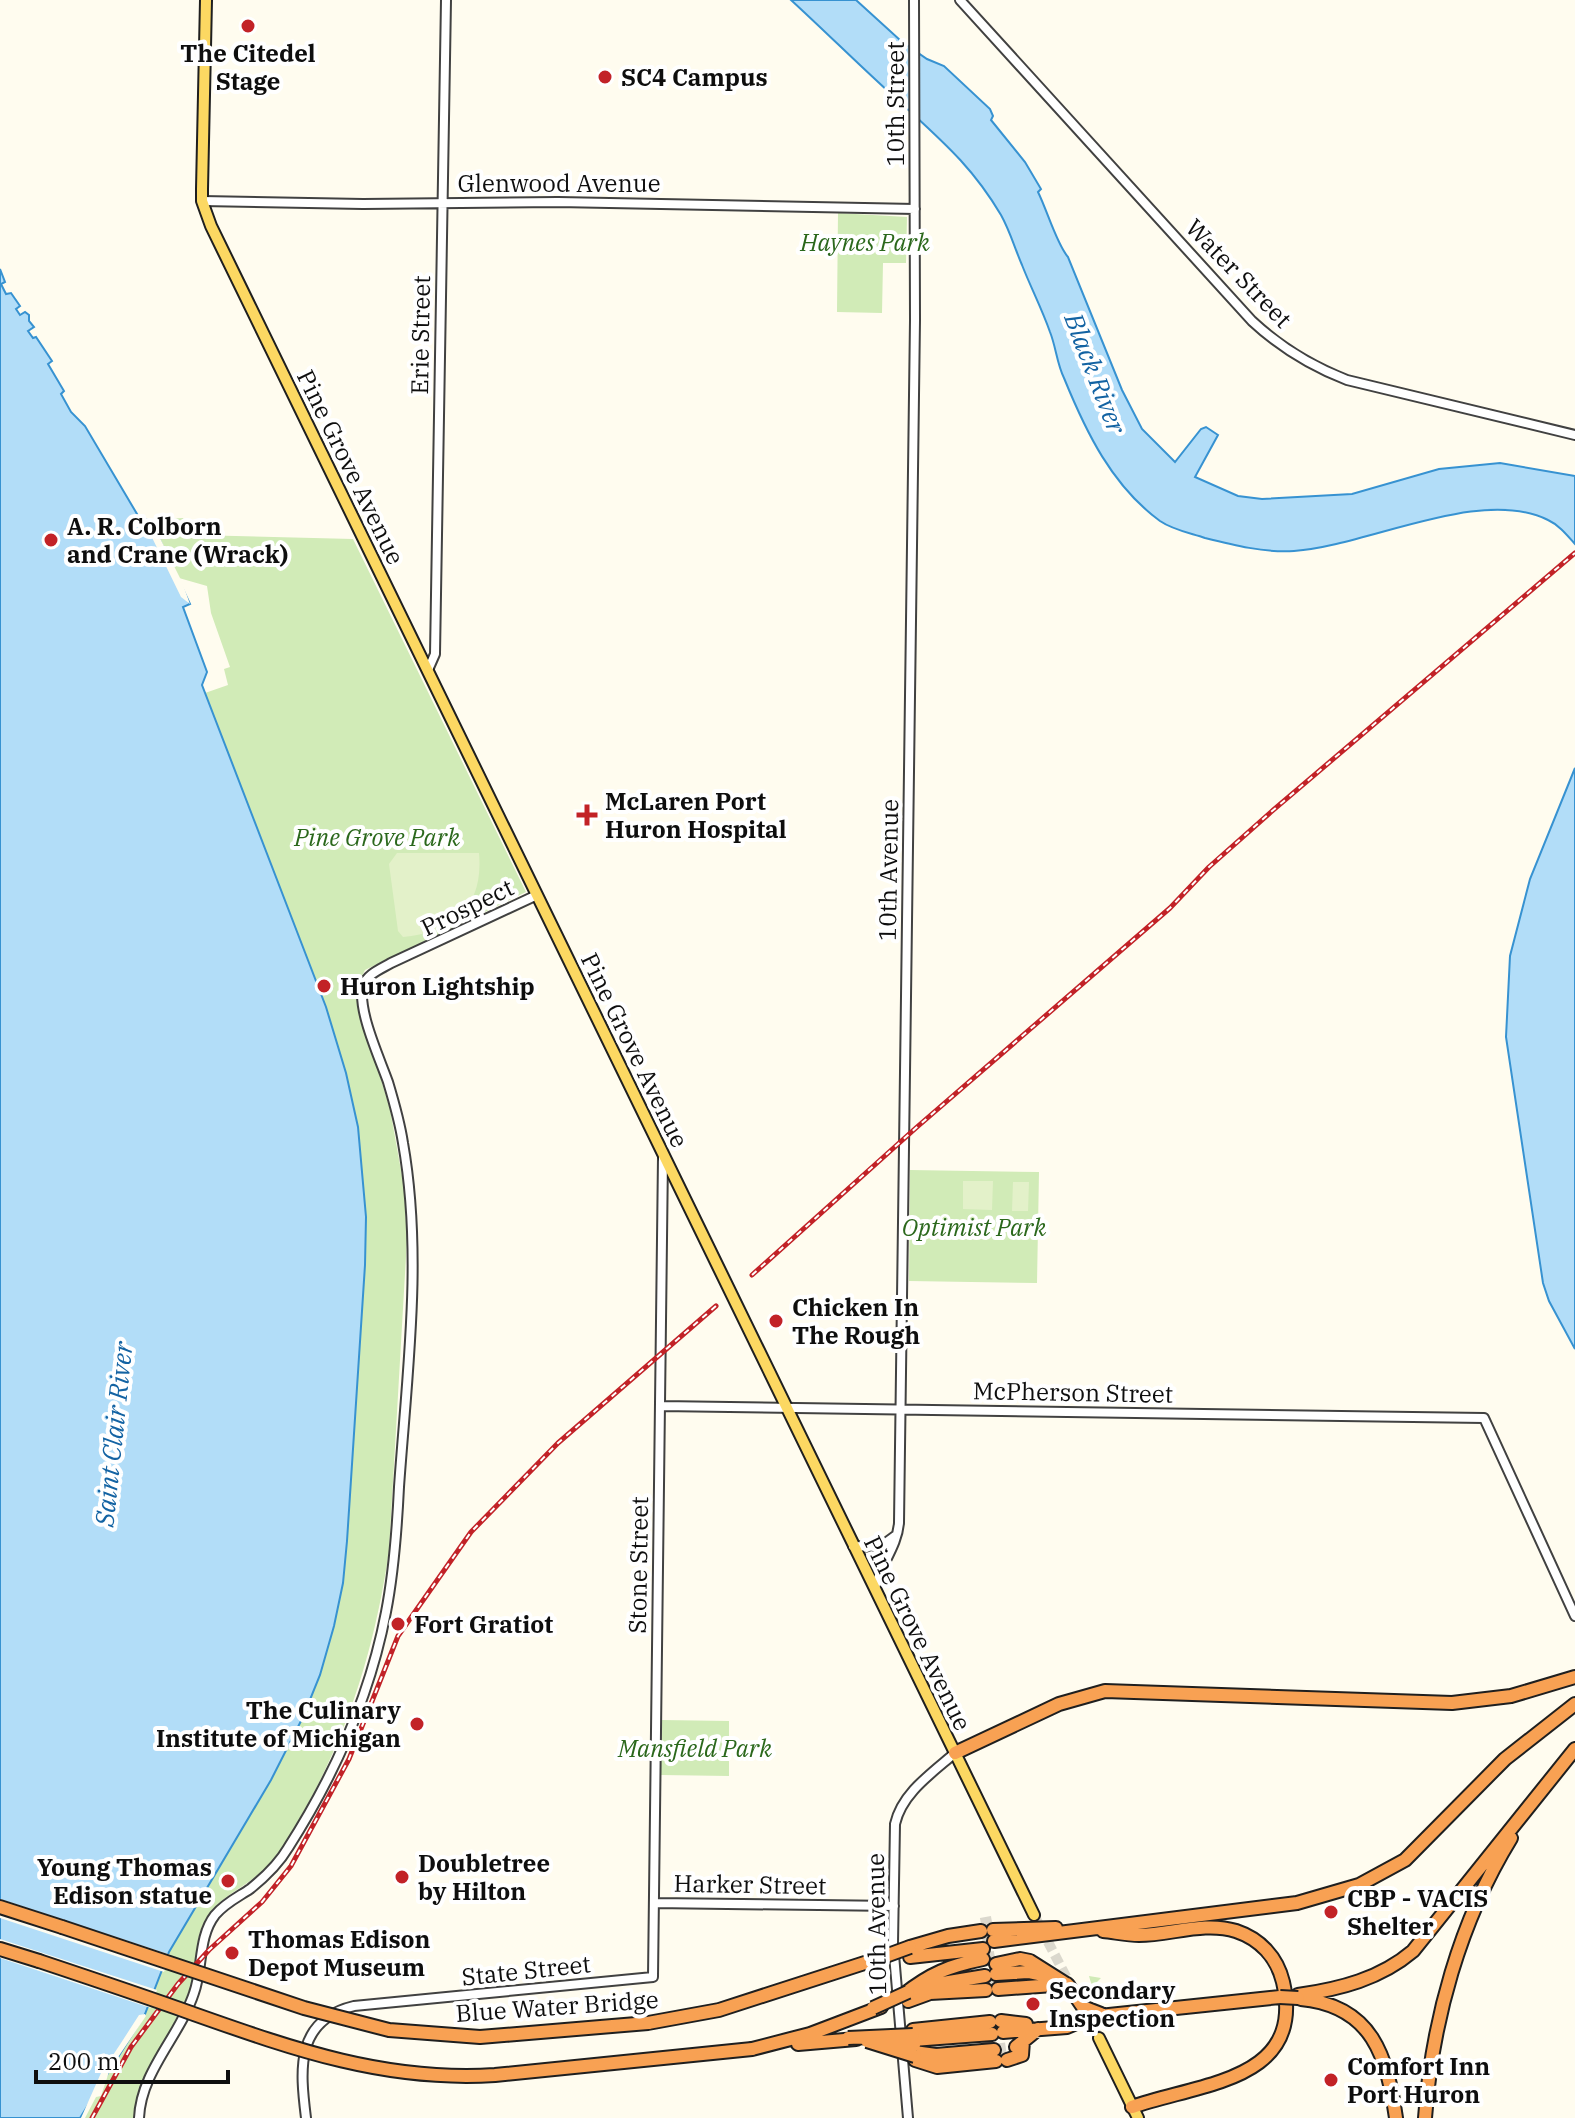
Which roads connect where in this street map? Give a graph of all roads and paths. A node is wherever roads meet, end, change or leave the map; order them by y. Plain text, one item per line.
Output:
1 (206, 0) edge
2 (446, 0) edge
3 (960, 0) edge
4 (916, 3) edge
5 (202, 201) junction
6 (442, 202) junction
7 (915, 209) junction
8 (1575, 435) edge
9 (428, 670) junction
10 (537, 895) junction
11 (663, 1153) junction
12 (661, 1406) junction
13 (788, 1408) junction
14 (901, 1409) junction
15 (898, 1532) junction
16 (853, 1546) junction
17 (875, 1588) junction
18 (1575, 1616) edge
19 (1575, 1677) edge
20 (1575, 1704) edge
21 (1575, 1749) edge
22 (955, 1753) junction
23 (1546, 1785) junction
24 (654, 1903) junction
25 (894, 1906) junction
26 (0, 1907) edge
27 (1034, 1915) tunnel mouth
28 (1069, 1930) junction
29 (0, 1949) edge
30 (910, 1952) junction
31 (989, 1955) junction
32 (865, 1961) junction
33 (653, 1977) joint
34 (1063, 1982) junction
35 (909, 1994) junction
36 (1298, 1997) junction
37 (1108, 2015) junction
38 (1010, 2038) junction
39 (1099, 2038) tunnel mouth
40 (884, 2042) junction
41 (914, 2046) junction
42 (752, 2049) junction
43 (1135, 2112) edge
44 (139, 2118) edge
45 (306, 2118) edge
46 (908, 2118) edge
47 (1396, 2118) edge
48 (1425, 2118) edge

1 - 5 main road
2 - 6 street, Erie Street
3 - 8 street, Water Street
4 - 7 street, 10th Street
5 - 6 street, Glenwood Avenue
5 - 9 main road, Pine Grove Avenue
6 - 7 street, Glenwood Avenue
6 - 9 street, Erie Street
7 - 14 street, 10th Avenue
9 - 10 main road, Pine Grove Avenue
10 - 11 main road, Pine Grove Avenue
10 - 44 street, Prospect
11 - 12 street, Stone Street
11 - 13 main road, Pine Grove Avenue
12 - 13 street, McPherson Street
12 - 24 street, Stone Street
13 - 14 street, McPherson Street
13 - 16 main road, Pine Grove Avenue
14 - 15 street, 10th Avenue
14 - 18 street, McPherson Street
15 - 16 street
15 - 17 street, 10th Avenue
16 - 17 main road, Pine Grove Avenue
17 - 22 main road, Pine Grove Avenue
19 - 22 highway
20 - 28 highway
21 - 23 highway
22 - 25 street, 10th Avenue
22 - 27 main road, Pine Grove Avenue
23 - 36 highway
23 - 48 highway
24 - 25 street, Harker Street
24 - 33 street, Stone Street
25 - 46 street, 10th Avenue
26 - 32 highway, Blue Water Bridge, bridge
28 - 31 highway
28 - 31 highway
28 - 43 highway
29 - 42 highway, bridge
30 - 31 highway
30 - 31 highway
30 - 32 highway, bridge
30 - 32 highway, bridge
31 - 34 highway
31 - 34 highway
31 - 35 highway
31 - 35 highway
33 - 45 street, State Street
34 - 37 highway
35 - 42 highway, bridge
36 - 37 highway, bridge
36 - 47 highway
37 - 38 highway
38 - 41 highway
38 - 41 highway
39 - 43 main road
40 - 41 highway, bridge
40 - 41 highway, bridge
40 - 42 highway, bridge

